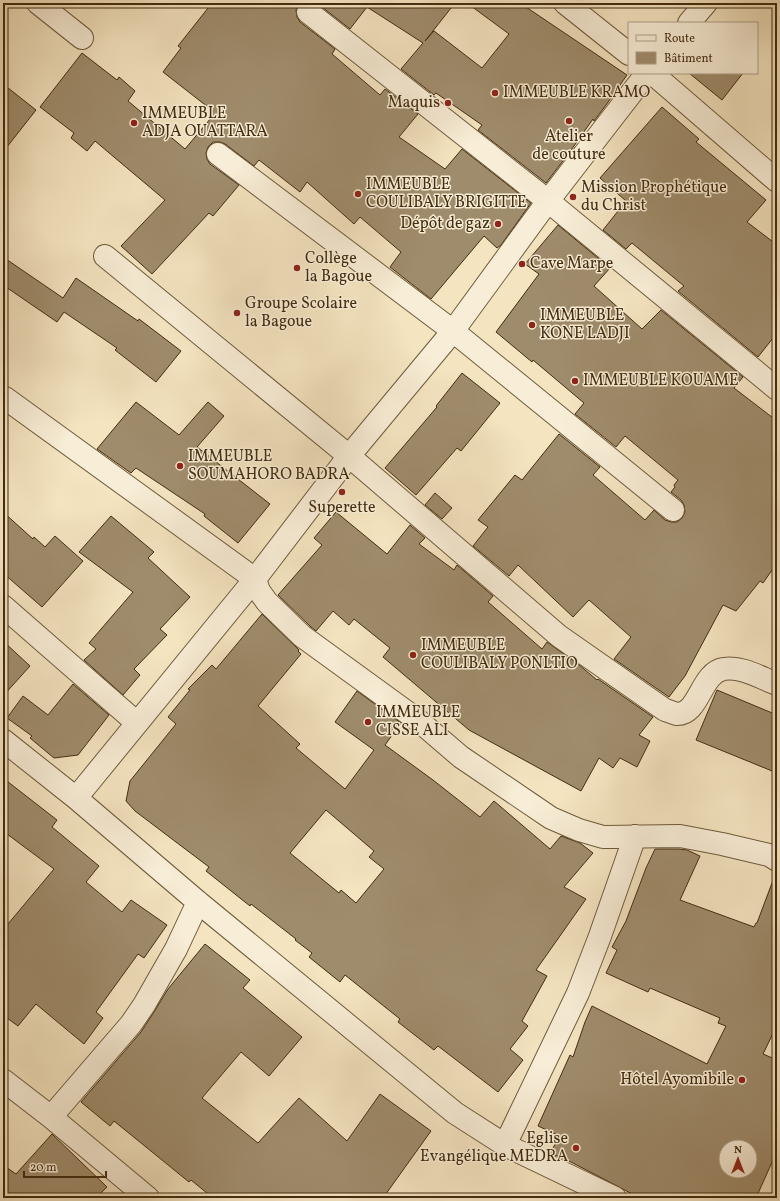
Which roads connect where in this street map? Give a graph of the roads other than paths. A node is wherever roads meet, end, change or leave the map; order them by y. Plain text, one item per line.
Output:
1 (38, 3) edge
2 (565, 3) edge
3 (706, 3) edge
4 (308, 12) dead end
5 (690, 22) edge
6 (82, 38) dead end
7 (628, 53) edge
8 (646, 74) edge
9 (653, 74) edge
10 (218, 154) dead end
11 (777, 181) edge
12 (548, 201) junction
13 (105, 256) dead end
14 (453, 331) junction
15 (777, 389) edge
16 (5, 398) dead end
17 (349, 456) junction
18 (673, 510) dead end
19 (255, 579) junction
20 (3, 606) edge
21 (777, 684) edge
22 (138, 723) junction
23 (3, 740) edge
24 (76, 798) junction
25 (635, 836) junction
26 (777, 860) edge
27 (198, 902) junction
28 (3, 1080) edge
29 (51, 1117) junction
30 (505, 1145) junction
31 (148, 1198) edge
32 (615, 1198) edge

1 - 6 street
2 - 7 street
3 - 5 street
4 - 12 street
8 - 12 street
9 - 11 street
10 - 14 street
12 - 14 street
12 - 15 street
13 - 17 street
14 - 17 street
14 - 18 street
16 - 19 street
17 - 19 street
17 - 21 street
19 - 22 street
19 - 25 street
20 - 22 street
22 - 24 street
23 - 24 street
24 - 27 street
25 - 26 street
25 - 30 street
27 - 29 street
27 - 30 street
28 - 29 street
29 - 31 street
30 - 32 street

